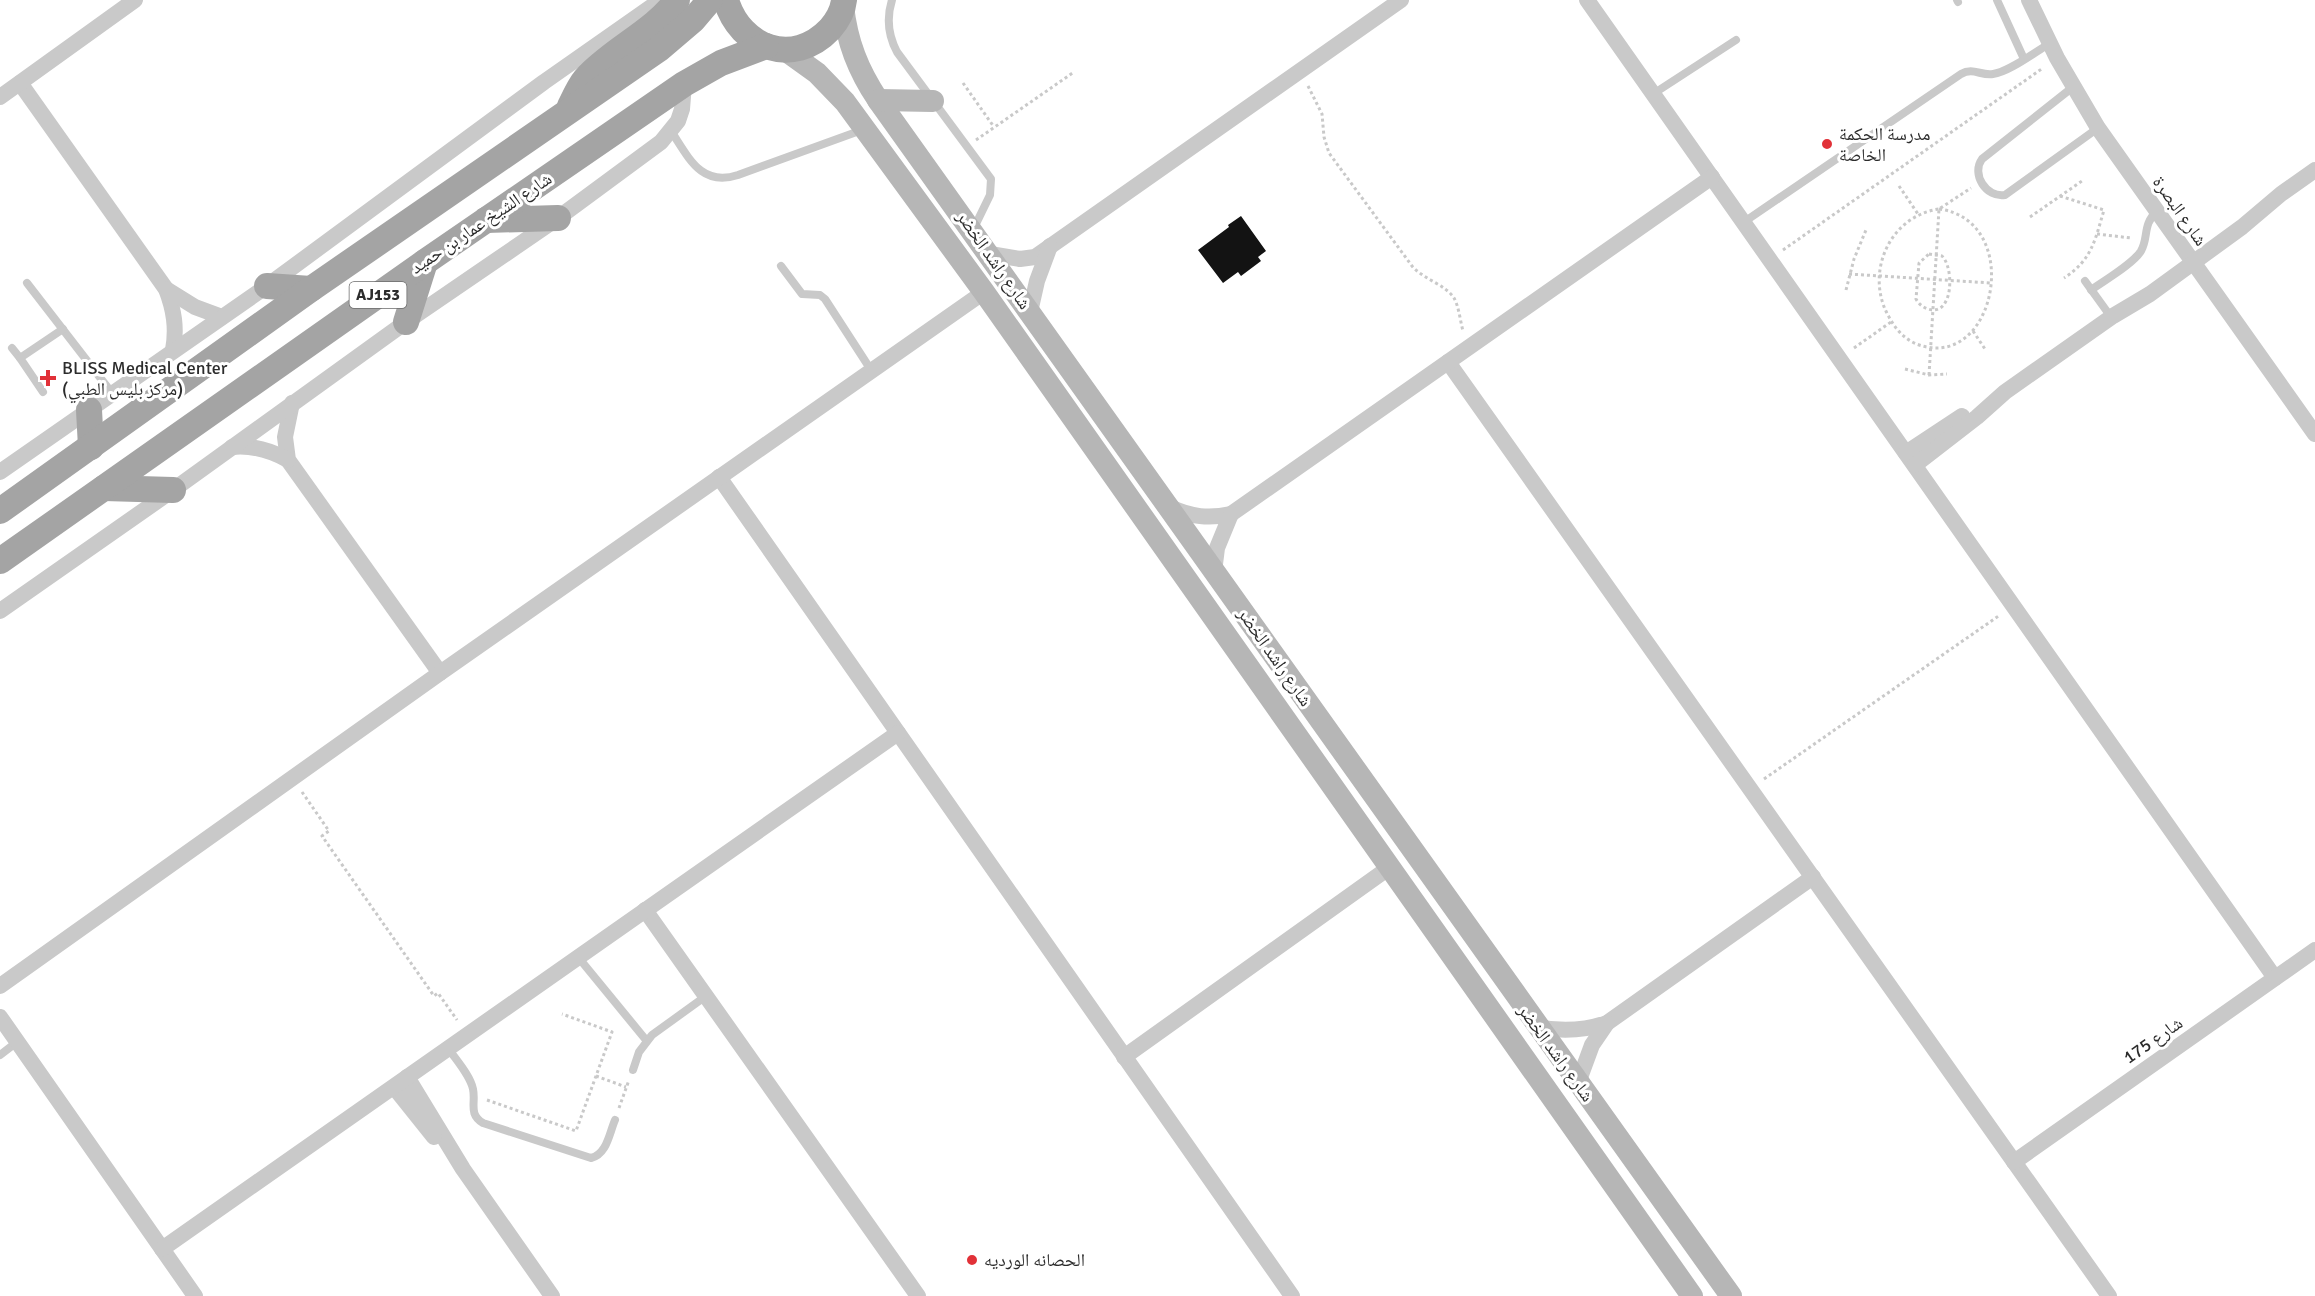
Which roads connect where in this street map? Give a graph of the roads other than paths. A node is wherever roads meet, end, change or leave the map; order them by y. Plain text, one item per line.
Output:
1 (135, 0) edge
2 (661, 0) edge
3 (678, 0) edge
4 (711, 0) edge
5 (726, 0) edge
6 (892, 0) edge
7 (1401, 0) edge
8 (1587, 0) edge
9 (1996, 0) edge
10 (2029, 0) edge
11 (843, 3) edge
12 (1736, 40) dead end
13 (776, 48) junction
14 (2053, 51) junction
15 (2024, 59) junction
16 (20, 83) junction
17 (684, 84) junction
18 (2073, 87) junction
19 (1653, 94) junction
20 (0, 97) edge
21 (878, 100) junction
22 (933, 101) junction
23 (566, 113) junction
24 (2098, 128) junction
25 (864, 129) junction
26 (671, 131) junction
27 (2315, 170) edge
28 (1712, 177) junction
29 (2157, 211) junction
30 (558, 218) junction
31 (486, 220) junction
32 (1744, 222) junction
33 (973, 230) junction
34 (1050, 246) junction
35 (990, 254) junction
36 (2191, 259) junction
37 (425, 262) junction
38 (781, 266) dead end
39 (2085, 281) dead end
40 (27, 283) dead end
41 (267, 286) junction
42 (166, 289) junction
43 (311, 289) junction
44 (2091, 290) junction
45 (984, 292) junction
46 (1030, 312) junction
47 (222, 317) junction
48 (2112, 317) junction
49 (406, 322) junction
50 (63, 329) junction
51 (12, 348) dead end
52 (173, 350) junction
53 (20, 358) junction
54 (1448, 362) junction
55 (872, 370) junction
56 (43, 392) dead end
57 (112, 393) junction
58 (292, 403) junction
59 (89, 410) junction
60 (2315, 434) edge
61 (91, 447) junction
62 (232, 447) junction
63 (1910, 459) junction
64 (288, 460) junction
65 (0, 472) edge
66 (719, 477) junction
67 (104, 488) junction
68 (173, 490) junction
69 (1170, 507) junction
70 (0, 511) edge
71 (1231, 514) junction
72 (0, 561) edge
73 (1214, 572) junction
74 (0, 611) edge
75 (440, 673) junction
76 (898, 733) junction
77 (1390, 867) junction
78 (1813, 877) junction
79 (645, 910) junction
80 (2315, 950) edge
81 (578, 957) junction
82 (2275, 978) junction
83 (0, 986) edge
84 (705, 996) junction
85 (0, 1017) edge
86 (1607, 1023) junction
87 (1538, 1027) junction
88 (646, 1040) junction
89 (17, 1042) junction
90 (448, 1048) junction
91 (0, 1056) edge
92 (1124, 1057) junction
93 (633, 1070) road end
94 (400, 1082) junction
95 (1578, 1083) junction
96 (615, 1120) road end
97 (2014, 1162) junction
98 (162, 1249) junction
99 (195, 1296) edge
100 (552, 1296) edge
101 (918, 1296) edge
102 (1292, 1296) edge
103 (1692, 1296) edge
104 (1731, 1296) edge
105 (2109, 1296) edge

1 - 16 street
2 - 41 street
3 - 23 main road
4 - 23 main road, AJ153
5 - 13 main road
6 - 22 lane
7 - 34 street
8 - 19 street
9 - 15 lane
10 - 14 street, شارع البصرة
11 - 13 main road, شارع الشيخ عمار بن حميد
11 - 21 street, شارع راشد الخضر
12 - 19 lane
13 - 17 main road, شارع الشيخ عمار بن حميد / AJ153
13 - 25 street, شارع راشد الخضر
14 - 15 lane
14 - 18 street, شارع البصرة
15 - 32 lane
16 - 20 street
16 - 42 street
17 - 26 street
17 - 31 main road, شارع الشيخ عمار بن حميد / AJ153
18 - 24 street, شارع البصرة
18 - 24 lane
19 - 28 street
21 - 22 street
21 - 33 street, شارع راشد الخضر
22 - 33 lane
23 - 43 main road, AJ153
24 - 29 street, شارع البصرة
25 - 26 lane
25 - 45 street, شارع راشد الخضر
26 - 30 street
27 - 36 street
28 - 32 street
28 - 54 street
29 - 36 street, شارع البصرة
29 - 44 lane
30 - 31 main road
30 - 49 street
31 - 37 main road, شارع الشيخ عمار بن حميد / AJ153
32 - 63 street
33 - 35 street, شارع راشد الخضر
34 - 35 street
34 - 46 street
35 - 46 street, شارع راشد الخضر
36 - 48 street
36 - 60 street, شارع البصرة
37 - 49 main road
37 - 67 main road, شارع الشيخ عمار بن حميد / AJ153
38 - 55 lane
39 - 44 lane
40 - 50 lane
41 - 43 main road
41 - 47 street
42 - 47 street
42 - 52 street
43 - 61 main road, AJ153
44 - 48 lane
45 - 55 street
45 - 77 street, شارع راشد الخضر
46 - 69 street, شارع راشد الخضر
47 - 52 street
48 - 63 street
49 - 58 street
50 - 53 lane
50 - 57 lane
51 - 53 lane
52 - 57 street
53 - 56 lane
54 - 71 street
54 - 78 street
55 - 66 street
57 - 59 street
58 - 62 street
58 - 64 street
59 - 61 main road
59 - 65 street
61 - 70 main road, AJ153
62 - 64 street
62 - 68 street
63 - 82 street
64 - 75 street
66 - 75 street
66 - 76 street
67 - 68 main road
67 - 72 main road, شارع الشيخ عمار بن حميد / AJ153
68 - 74 street
69 - 71 street
69 - 73 street, شارع راشد الخضر
71 - 73 street
73 - 87 street, شارع راشد الخضر
75 - 83 street
76 - 79 street
76 - 92 street
77 - 92 street
77 - 103 street, شارع راشد الخضر
78 - 86 street
78 - 97 street
79 - 81 street
79 - 84 street
80 - 82 street, شارع 175
81 - 88 lane
81 - 90 street
82 - 97 street, شارع 175
84 - 88 lane
84 - 101 street
85 - 89 street
86 - 87 street
86 - 95 street
87 - 95 street, شارع راشد الخضر
88 - 93 lane
89 - 91 lane
89 - 98 street
90 - 94 street
90 - 96 lane
92 - 102 street
94 - 98 street
94 - 100 street
95 - 104 street, شارع راشد الخضر
97 - 105 street
98 - 99 street

